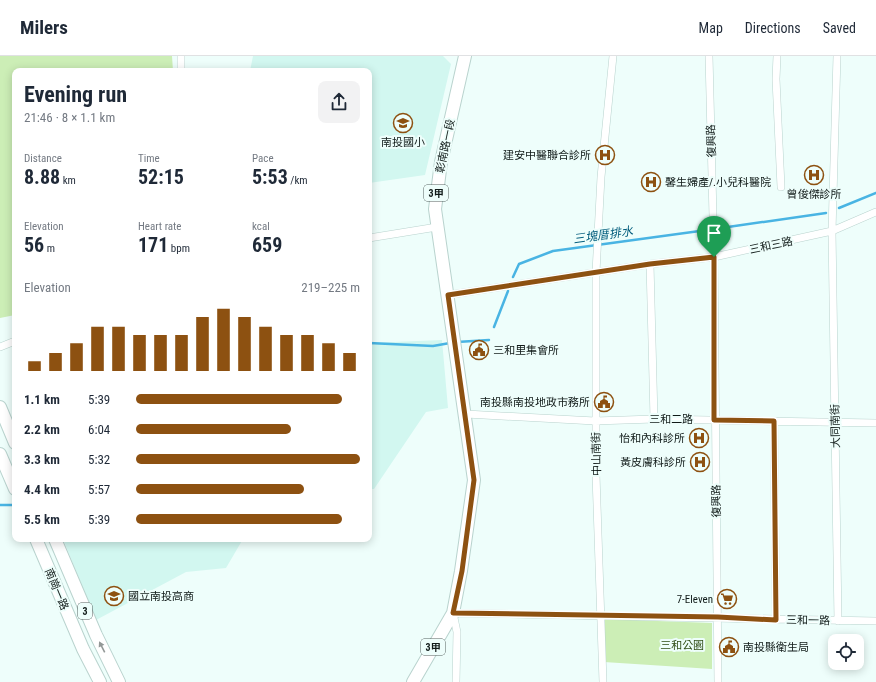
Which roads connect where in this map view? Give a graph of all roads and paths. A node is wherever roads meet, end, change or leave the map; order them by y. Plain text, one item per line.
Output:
1 (181, 56) edge
2 (465, 56) edge
3 (613, 56) edge
4 (709, 56) edge
5 (777, 56) edge
6 (837, 56) edge
7 (181, 68) edge
8 (781, 187) dead end
9 (876, 212) edge
10 (437, 227) junction
11 (832, 231) junction
12 (372, 238) edge
13 (714, 257) junction
14 (650, 264) junction
15 (596, 272) junction
16 (448, 295) junction
17 (12, 342) edge
18 (0, 347) edge
19 (0, 406) edge
20 (466, 414) junction
21 (654, 419) junction
22 (714, 420) junction
23 (595, 421) junction
24 (774, 421) junction
25 (835, 423) junction
26 (876, 423) edge
27 (12, 436) edge
28 (0, 454) edge
29 (12, 482) edge
30 (37, 542) edge
31 (56, 542) edge
32 (453, 613) junction
33 (599, 614) junction
34 (718, 617) junction
35 (776, 620) junction
36 (838, 621) junction
37 (876, 621) edge
38 (100, 682) edge
39 (119, 682) edge
40 (413, 682) edge
41 (456, 682) edge
42 (603, 682) edge
43 (718, 682) edge

1 - 7 street
2 - 10 main road, 彰南路一段 / 3甲
3 - 15 street, 中山南街
4 - 13 street, 復興路
5 - 8 street
6 - 11 street, 大同南街
9 - 11 street, 三和三路
10 - 12 street
10 - 16 main road, 彰南路一段 / 3甲
11 - 13 street, 三和三路
11 - 25 street, 大同南街
13 - 14 street, 三和三路
13 - 22 street, 復興路
14 - 15 street, 三和三路
14 - 21 street
15 - 16 street, 三和三路
15 - 23 street, 中山南街
16 - 20 main road, 彰南路一段 / 3甲
17 - 18 street
19 - 27 main road
20 - 23 street, 三和二路
20 - 32 main road, 3甲
21 - 22 street, 三和二路
21 - 23 street, 三和二路
22 - 24 street, 三和二路
22 - 34 street, 復興路
23 - 33 street, 中山南街
24 - 25 street, 三和二路
24 - 35 street
25 - 26 street, 三和二路
25 - 36 street, 大同南街
28 - 29 main road
30 - 38 main road, 南崗一路 / 3
39 -> 31 main road, 南崗一路 / 3
32 - 33 street, 三和一路
32 - 40 main road, 3甲
32 - 41 street
33 - 34 street, 三和一路
33 - 42 street, 中山南街
34 - 35 street, 三和一路
34 - 43 street, 復興路
35 - 36 street, 三和一路
36 - 37 street, 三和一路

